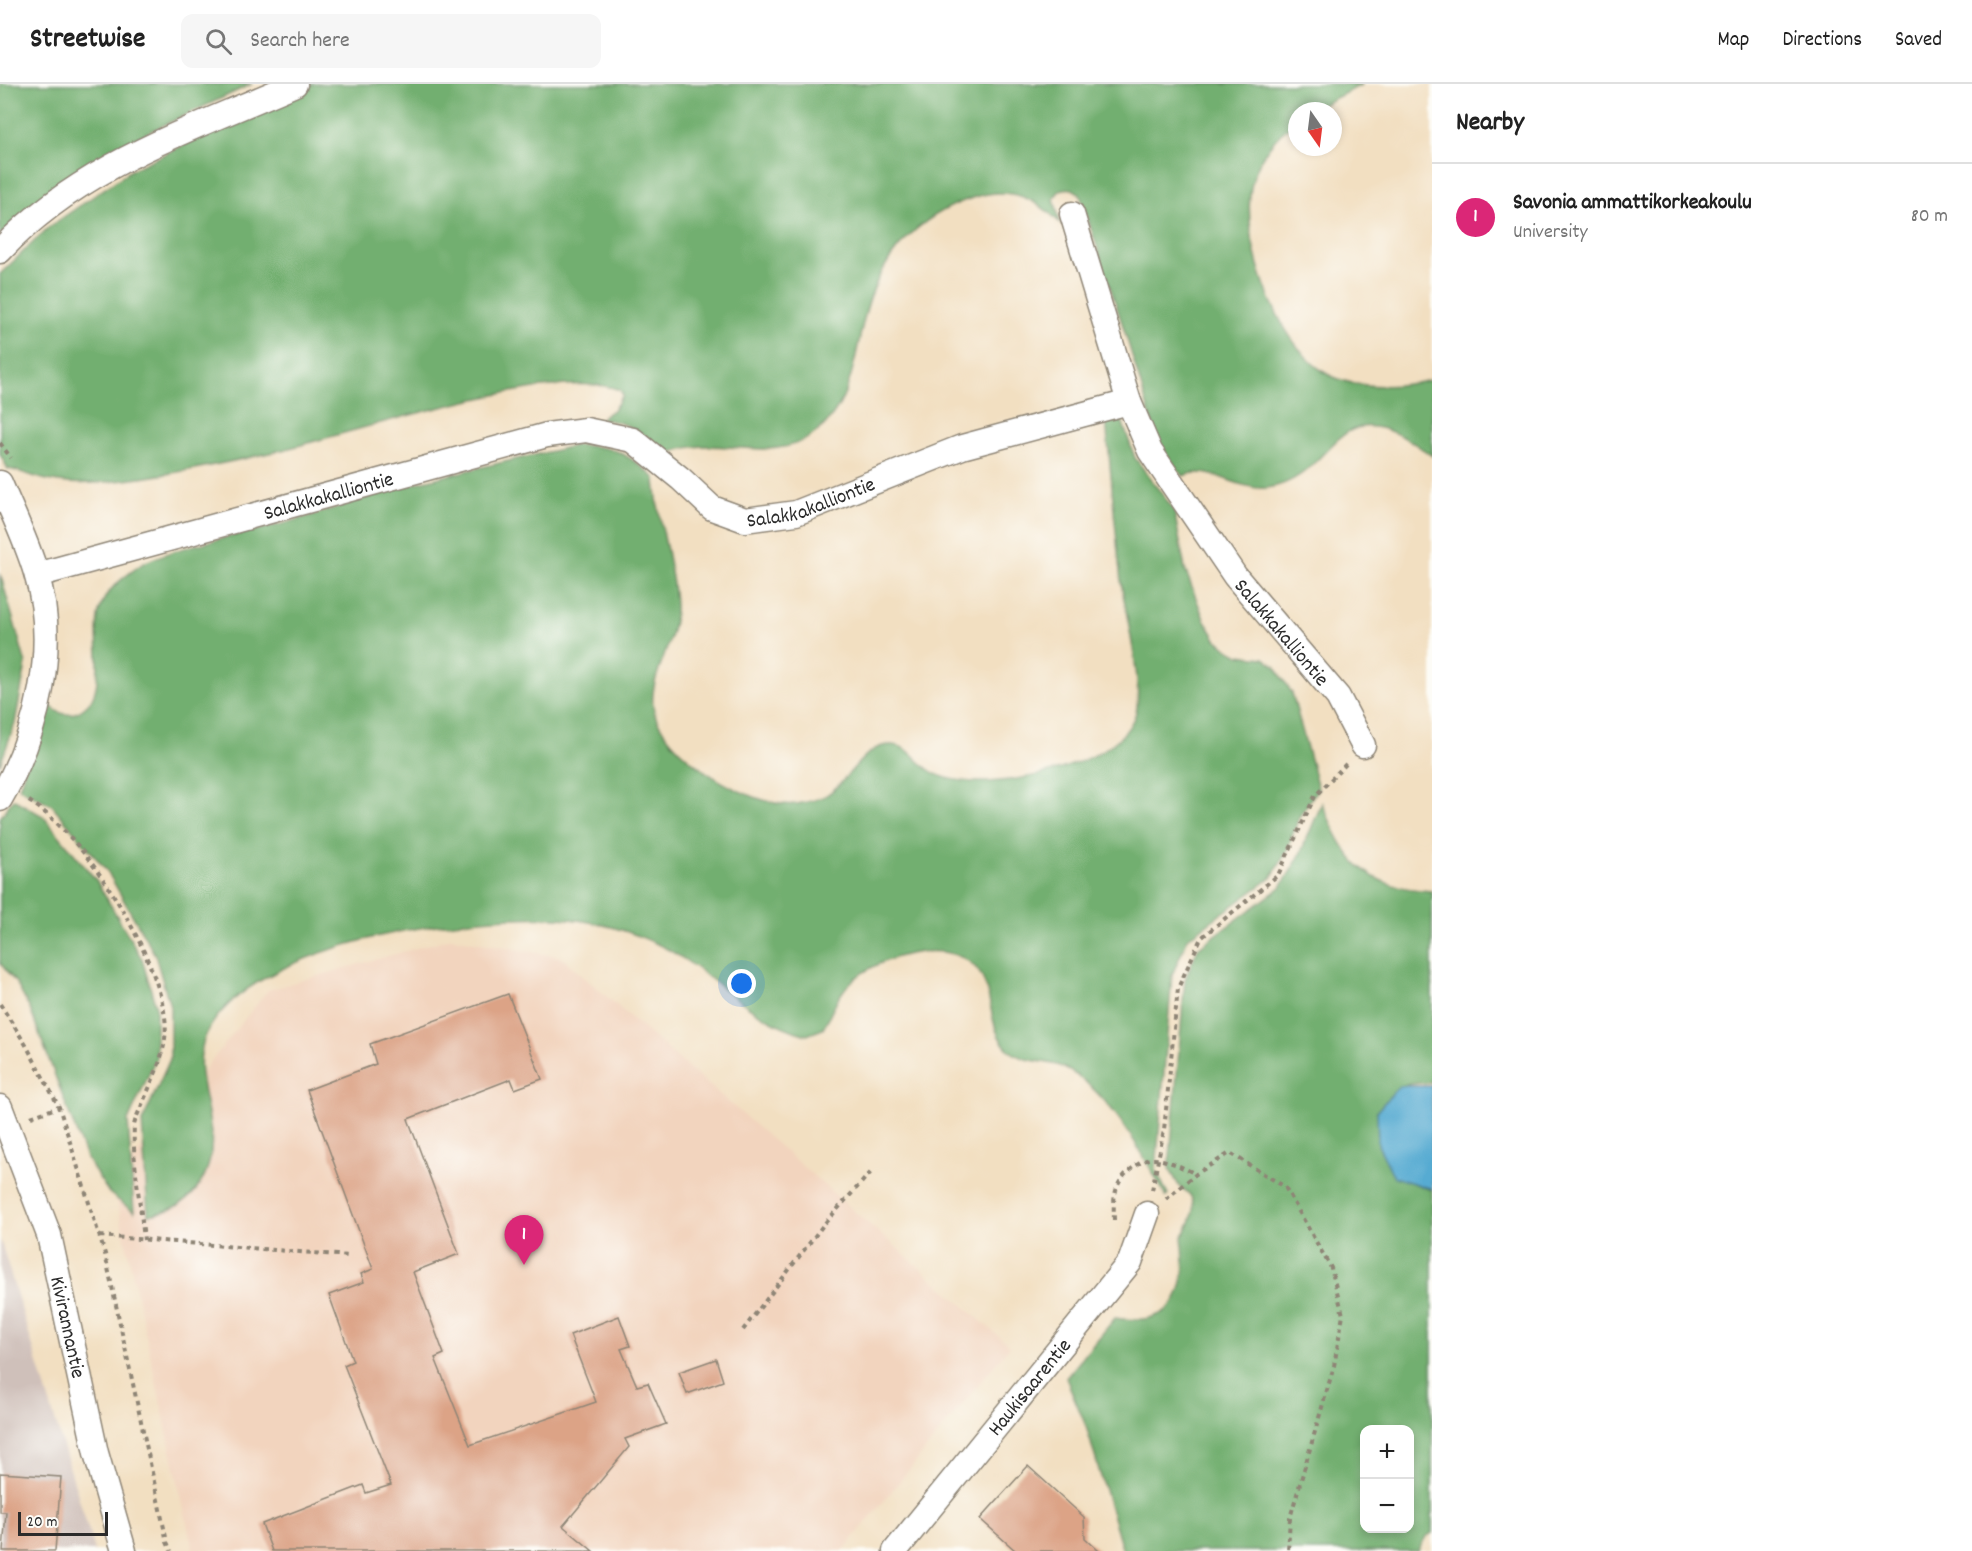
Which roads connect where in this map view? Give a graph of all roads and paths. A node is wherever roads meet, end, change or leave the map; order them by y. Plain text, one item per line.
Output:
1 (296, 84) edge
2 (1072, 214) dead end
3 (0, 251) edge
4 (1129, 402) junction
5 (0, 483) edge
6 (37, 575) junction
7 (1363, 745) joint
8 (10, 797) edge
9 (0, 1004) edge
10 (0, 1107) edge
11 (872, 1171) dead end
12 (1147, 1214) junction
13 (99, 1236) junction
14 (144, 1240) junction
15 (350, 1256) dead end
16 (743, 1329) dead end
17 (124, 1551) edge
18 (171, 1551) edge
19 (895, 1551) edge
20 (1288, 1551) edge

1 - 3 street
2 - 4 street
4 - 6 street, Salakkakalliontie
4 - 7 street, Salakkakalliontie
5 - 6 street
6 - 8 street
7 - 12 path
8 - 14 path
9 - 13 path
10 - 17 street, Kivirannantie
11 - 16 path
12 - 19 street, Haukisaarentie
12 - 20 path
13 - 14 path
13 - 18 path
14 - 15 path

